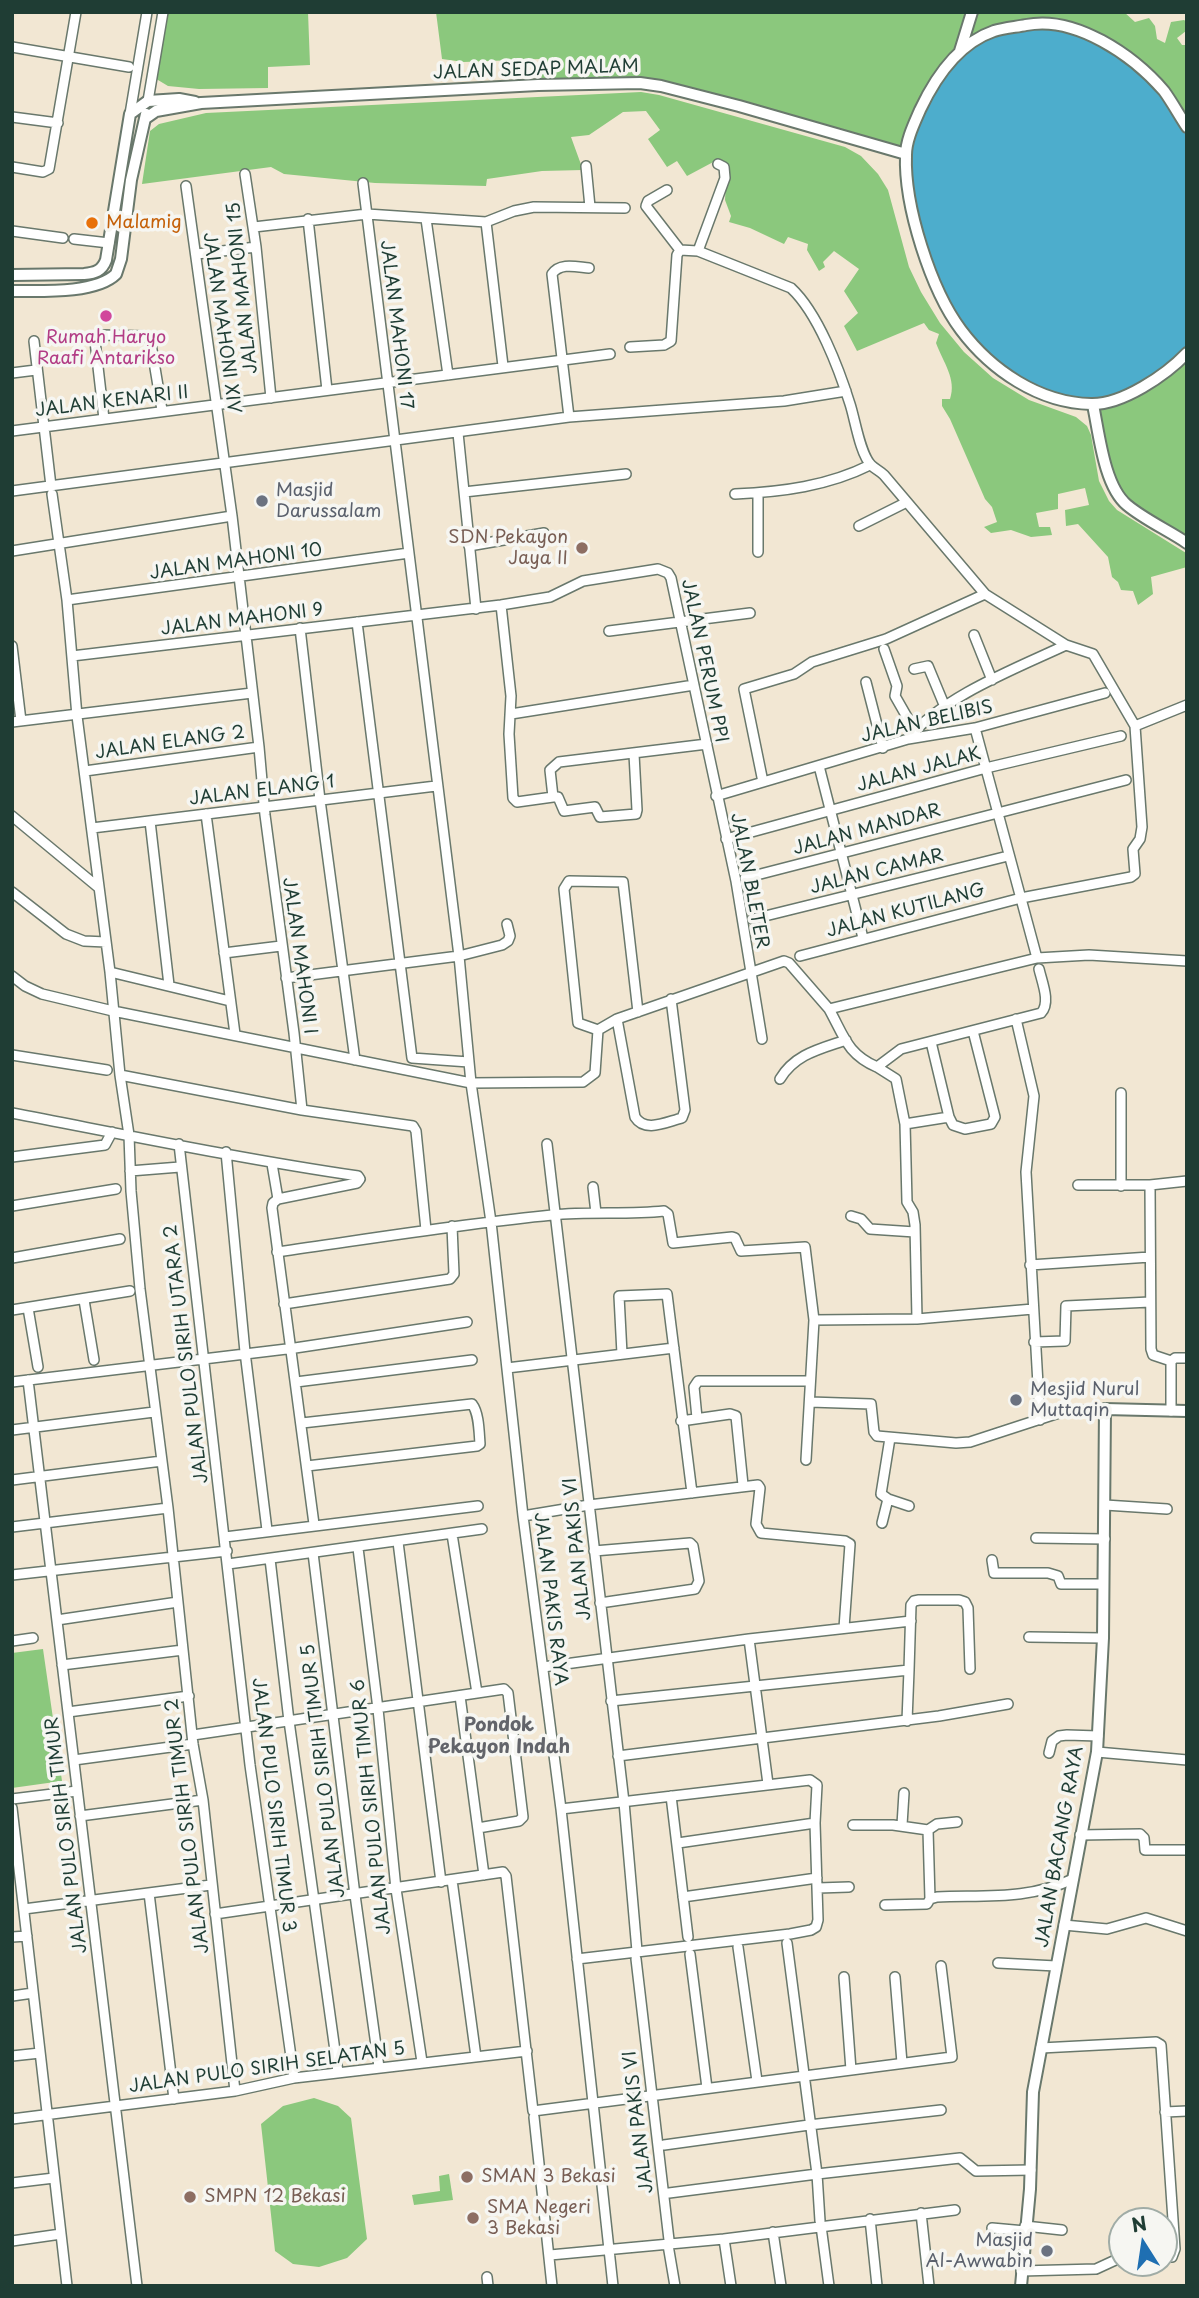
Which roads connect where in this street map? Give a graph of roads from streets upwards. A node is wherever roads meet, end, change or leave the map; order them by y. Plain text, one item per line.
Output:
1 (76, 12) edge
2 (146, 12) edge
3 (163, 12) edge
4 (972, 12) edge
5 (1027, 12) edge
6 (1036, 23) junction
7 (12, 47) edge
8 (960, 51) junction
9 (68, 55) junction
10 (129, 67) dead end
11 (148, 101) junction
12 (201, 103) junction
13 (130, 114) junction
14 (12, 117) edge
15 (146, 118) junction
16 (58, 123) junction
17 (1187, 127) edge
18 (906, 154) junction
19 (718, 164) dead end
20 (586, 166) dead end
21 (12, 167) edge
22 (245, 174) dead end
23 (363, 183) dead end
24 (186, 186) dead end
25 (667, 190) dead end
26 (590, 207) junction
27 (625, 208) dead end
28 (367, 214) junction
29 (308, 219) junction
30 (426, 219) junction
31 (486, 222) junction
32 (254, 227) junction
33 (12, 231) edge
34 (63, 238) dead end
35 (74, 239) dead end
36 (109, 243) junction
37 (256, 247) junction
38 (680, 250) junction
39 (698, 251) junction
40 (197, 254) junction
41 (589, 268) dead end
42 (12, 275) edge
43 (12, 291) edge
44 (34, 341) dead end
45 (630, 347) dead end
46 (1187, 353) edge
47 (610, 354) dead end
48 (562, 359) junction
49 (503, 366) junction
50 (36, 370) junction
51 (12, 373) edge
52 (448, 375) junction
53 (388, 383) junction
54 (327, 390) junction
55 (846, 391) junction
56 (271, 398) junction
57 (216, 405) junction
58 (1093, 405) junction
59 (162, 410) junction
60 (569, 417) junction
61 (104, 419) junction
62 (42, 427) junction
63 (12, 431) edge
64 (458, 433) junction
65 (395, 440) junction
66 (225, 464) junction
67 (870, 465) junction
68 (626, 474) dead end
69 (51, 490) junction
70 (12, 491) edge
71 (464, 492) junction
72 (758, 493) junction
73 (735, 494) dead end
74 (907, 502) junction
75 (232, 516) junction
76 (859, 526) dead end
77 (544, 533) dead end
78 (1187, 543) edge
79 (60, 545) junction
80 (469, 546) junction
81 (12, 551) edge
82 (758, 552) dead end
83 (409, 553) junction
84 (239, 578) junction
85 (985, 594) junction
86 (67, 600) junction
87 (501, 605) junction
88 (476, 608) junction
89 (750, 613) dead end
90 (416, 616) junction
91 (679, 620) junction
92 (357, 622) junction
93 (300, 628) junction
94 (608, 631) dead end
95 (245, 635) junction
96 (974, 635) dead end
97 (1066, 645) junction
98 (12, 646) edge
99 (884, 649) dead end
100 (72, 656) junction
101 (915, 669) dead end
102 (992, 680) junction
103 (866, 682) dead end
104 (694, 685) junction
105 (252, 693) junction
106 (1105, 693) dead end
107 (1187, 705) edge
108 (945, 707) junction
109 (511, 714) junction
110 (77, 716) junction
111 (17, 722) edge
112 (1135, 726) junction
113 (975, 728) junction
114 (915, 731) junction
115 (1121, 736) dead end
116 (908, 739) junction
117 (707, 744) junction
118 (259, 747) junction
119 (883, 748) junction
120 (634, 754) junction
121 (819, 766) junction
122 (986, 768) junction
123 (85, 771) junction
124 (1126, 780) dead end
125 (763, 782) junction
126 (436, 786) junction
127 (377, 793) junction
128 (716, 796) junction
129 (553, 797) junction
130 (320, 800) junction
131 (264, 806) junction
132 (831, 810) junction
133 (998, 812) junction
134 (206, 814) junction
135 (12, 816) edge
136 (150, 821) junction
137 (92, 828) junction
138 (726, 839) junction
139 (841, 853) junction
140 (1008, 856) junction
141 (745, 878) dead end
142 (99, 888) junction
143 (12, 892) edge
144 (852, 895) junction
145 (1021, 898) junction
146 (753, 919) dead end
147 (507, 925) dead end
148 (863, 938) junction
149 (106, 942) junction
150 (281, 946) junction
151 (224, 953) junction
152 (459, 956) junction
153 (800, 956) dead end
154 (1037, 958) junction
155 (1187, 961) edge
156 (400, 963) junction
157 (1039, 969) dead end
158 (342, 970) junction
159 (110, 972) junction
160 (751, 972) junction
161 (12, 976) edge
162 (286, 978) junction
163 (169, 985) junction
164 (671, 999) junction
165 (230, 1001) junction
166 (829, 1009) junction
167 (113, 1011) junction
168 (638, 1012) junction
169 (617, 1019) junction
170 (1016, 1019) junction
171 (598, 1030) junction
172 (973, 1031) junction
173 (234, 1034) junction
174 (762, 1039) dead end
175 (846, 1040) junction
176 (931, 1042) junction
177 (295, 1047) junction
178 (12, 1055) edge
179 (355, 1060) junction
180 (469, 1062) junction
181 (877, 1066) junction
182 (107, 1070) dead end
183 (120, 1075) junction
184 (780, 1079) dead end
185 (471, 1083) junction
186 (1121, 1093) dead end
187 (302, 1110) junction
188 (12, 1113) edge
189 (949, 1117) junction
190 (905, 1124) junction
191 (112, 1132) junction
192 (129, 1135) junction
193 (179, 1144) junction
194 (547, 1144) dead end
195 (226, 1152) junction
196 (12, 1157) edge
197 (272, 1164) junction
198 (180, 1167) junction
199 (130, 1171) junction
200 (1187, 1181) edge
201 (1078, 1185) dead end
202 (1150, 1185) junction
203 (1121, 1186) junction
204 (593, 1187) dead end
205 (116, 1189) dead end
206 (278, 1199) junction
207 (12, 1206) edge
208 (596, 1213) junction
209 (555, 1215) junction
210 (852, 1216) dead end
211 (491, 1222) junction
212 (452, 1227) junction
213 (426, 1230) junction
214 (915, 1232) junction
215 (120, 1239) dead end
216 (277, 1252) junction
217 (1150, 1257) junction
218 (12, 1258) edge
219 (1030, 1265) junction
220 (130, 1291) dead end
221 (84, 1300) junction
222 (1150, 1302) junction
223 (284, 1304) junction
224 (28, 1308) junction
225 (1033, 1309) junction
226 (12, 1310) edge
227 (917, 1319) junction
228 (814, 1320) junction
229 (467, 1322) dead end
230 (1034, 1342) junction
231 (291, 1348) junction
232 (674, 1348) junction
233 (245, 1352) junction
234 (622, 1354) junction
235 (1187, 1357) edge
236 (202, 1358) junction
237 (94, 1360) dead end
238 (472, 1360) dead end
239 (574, 1361) junction
240 (1171, 1361) junction
241 (149, 1365) junction
242 (38, 1367) dead end
243 (507, 1368) junction
244 (28, 1380) junction
245 (809, 1381) junction
246 (12, 1382) edge
247 (296, 1382) junction
248 (810, 1402) junction
249 (1105, 1409) junction
250 (1187, 1410) edge
251 (1171, 1411) junction
252 (154, 1412) junction
253 (697, 1418) junction
254 (1040, 1420) junction
255 (681, 1421) junction
256 (302, 1423) junction
257 (34, 1427) junction
258 (12, 1430) edge
259 (890, 1438) junction
260 (806, 1460) dead end
261 (162, 1461) junction
262 (307, 1466) junction
263 (40, 1477) junction
264 (12, 1480) edge
265 (743, 1485) junction
266 (692, 1493) junction
267 (888, 1499) junction
268 (589, 1505) junction
269 (1105, 1505) junction
270 (478, 1506) dead end
271 (909, 1506) dead end
272 (168, 1508) junction
273 (1167, 1509) dead end
274 (523, 1516) junction
275 (45, 1523) junction
276 (882, 1523) dead end
277 (314, 1524) junction
278 (12, 1527) edge
279 (482, 1529) dead end
280 (267, 1530) junction
281 (452, 1534) junction
282 (225, 1537) junction
283 (1036, 1538) dead end
284 (1105, 1539) junction
285 (398, 1542) junction
286 (358, 1548) junction
287 (227, 1551) junction
288 (594, 1551) junction
289 (313, 1553) junction
290 (173, 1557) junction
291 (270, 1559) junction
292 (992, 1560) dead end
293 (228, 1564) junction
294 (51, 1570) junction
295 (12, 1575) edge
296 (1103, 1584) junction
297 (178, 1602) junction
298 (600, 1604) junction
299 (57, 1620) junction
300 (911, 1621) junction
301 (844, 1628) junction
302 (1029, 1637) dead end
303 (33, 1638) dead end
304 (1103, 1638) junction
305 (749, 1639) junction
306 (12, 1641) edge
307 (184, 1650) junction
308 (605, 1657) junction
309 (62, 1665) junction
310 (543, 1667) junction
311 (970, 1669) dead end
312 (909, 1670) junction
313 (756, 1687) junction
314 (477, 1693) junction
315 (188, 1696) junction
316 (460, 1696) junction
317 (611, 1701) junction
318 (418, 1703) junction
319 (1008, 1704) dead end
320 (378, 1709) junction
321 (68, 1712) junction
322 (332, 1714) junction
323 (907, 1720) junction
324 (289, 1721) junction
325 (246, 1727) junction
326 (1098, 1736) junction
327 (762, 1738) junction
328 (193, 1740) junction
329 (1097, 1752) junction
330 (1049, 1753) dead end
331 (618, 1756) junction
332 (74, 1760) junction
333 (1187, 1760) edge
334 (768, 1784) junction
335 (77, 1791) junction
336 (904, 1793) dead end
337 (671, 1796) junction
338 (12, 1799) edge
339 (203, 1800) junction
340 (624, 1802) junction
341 (12, 1808) edge
342 (561, 1809) junction
343 (80, 1816) junction
344 (957, 1822) dead end
345 (815, 1823) junction
346 (853, 1825) dead end
347 (902, 1825) junction
348 (478, 1828) junction
349 (928, 1830) junction
350 (1080, 1835) junction
351 (678, 1843) junction
352 (1187, 1850) edge
353 (16, 1875) edge
354 (484, 1875) junction
355 (1073, 1879) junction
356 (453, 1880) junction
357 (441, 1882) junction
358 (817, 1883) junction
359 (211, 1885) junction
360 (849, 1887) dead end
361 (396, 1889) junction
362 (149, 1893) junction
363 (355, 1895) junction
364 (683, 1897) junction
365 (930, 1899) junction
366 (90, 1900) junction
367 (313, 1901) junction
368 (885, 1905) dead end
369 (270, 1907) junction
370 (24, 1909) junction
371 (215, 1914) junction
372 (1064, 1925) junction
373 (1187, 1931) edge
374 (27, 1936) junction
375 (12, 1937) edge
376 (688, 1937) dead end
377 (787, 1942) dead end
378 (737, 1947) dead end
379 (690, 1954) dead end
380 (636, 1955) junction
381 (578, 1959) junction
382 (998, 1964) dead end
383 (941, 1966) dead end
384 (1056, 1966) junction
385 (844, 1977) dead end
386 (895, 1977) dead end
387 (33, 1993) junction
388 (12, 1996) edge
389 (1041, 2048) junction
390 (527, 2051) junction
391 (40, 2053) junction
392 (12, 2056) edge
393 (477, 2057) junction
394 (422, 2062) junction
395 (902, 2063) junction
396 (379, 2067) junction
397 (851, 2070) junction
398 (338, 2072) junction
399 (803, 2075) junction
400 (294, 2078) junction
401 (757, 2081) junction
402 (707, 2088) junction
403 (235, 2091) junction
404 (651, 2096) junction
405 (174, 2099) junction
406 (593, 2102) junction
407 (115, 2106) junction
408 (941, 2110) dead end
409 (1187, 2111) edge
410 (1165, 2112) junction
411 (47, 2114) junction
412 (534, 2117) dead end
413 (12, 2119) edge
414 (809, 2125) junction
415 (664, 2145) dead end
416 (1031, 2170) junction
417 (817, 2174) junction
418 (54, 2178) junction
419 (12, 2183) edge
420 (669, 2193) dead end
421 (1172, 2207) edge
422 (955, 2210) dead end
423 (921, 2213) junction
424 (870, 2219) junction
425 (820, 2223) junction
426 (992, 2228) dead end
427 (1025, 2228) junction
428 (1062, 2230) dead end
429 (773, 2232) junction
430 (61, 2234) junction
431 (724, 2239) junction
432 (12, 2241) edge
433 (669, 2242) junction
434 (611, 2251) junction
435 (550, 2255) junction
436 (1108, 2263) edge
437 (1021, 2271) junction
438 (67, 2286) edge
439 (136, 2286) edge
440 (552, 2286) edge
441 (613, 2286) edge
442 (675, 2286) edge
443 (731, 2286) edge
444 (781, 2286) edge
445 (829, 2286) edge
446 (877, 2286) edge
447 (929, 2286) edge
448 (1021, 2286) edge

1 - 9 street
2 - 13 street
3 - 11 street
4 - 8 street
5 - 6 street
6 - 8 street
6 - 17 street
7 - 9 street
8 - 18 street
9 - 10 street
9 - 16 street
11 - 12 street, JALAN SEDAP MALAM
11 - 13 street
11 - 15 street
12 - 15 street, JALAN SEDAP MALAM
12 - 18 street, JALAN SEDAP MALAM
13 - 36 street
14 - 16 street
15 - 43 street
16 - 21 street
18 - 58 street
19 - 39 street
20 - 26 street
22 - 32 street, JALAN MAHONI 15
23 - 28 street, JALAN MAHONI 17
24 - 40 street, JALAN MAHONI XIV
25 - 38 street
26 - 27 street
26 - 31 street
28 - 29 street
28 - 30 street
28 - 53 street, JALAN MAHONI 17
29 - 32 street
29 - 54 street
30 - 31 street
30 - 52 street
31 - 49 street
32 - 37 street, JALAN MAHONI 15
33 - 34 street
35 - 36 street
36 - 42 street
37 - 40 street
37 - 56 street, JALAN MAHONI 15
38 - 39 street
38 - 45 street
39 - 55 street
40 - 57 street, JALAN MAHONI XIV
41 - 48 street
44 - 50 street, JALAN PULO SIRIH TIMUR 2
46 - 58 street
47 - 48 street, JALAN KENARI II
48 - 49 street, JALAN KENARI II
48 - 60 street
49 - 52 street, JALAN KENARI II
50 - 51 street
50 - 62 street, JALAN PULO SIRIH TIMUR 2
52 - 53 street, JALAN KENARI II
53 - 54 street, JALAN KENARI II
53 - 65 street, JALAN MAHONI 17
54 - 56 street, JALAN KENARI II
55 - 60 street
55 - 67 street
56 - 57 street, JALAN KENARI II
57 - 59 street, JALAN KENARI II
57 - 66 street, JALAN MAHONI XIV
58 - 78 street
59 - 61 street, JALAN KENARI II
59 - 61 street
60 - 64 street
61 - 62 street, JALAN KENARI II
62 - 63 street, JALAN KENARI II
62 - 69 street, JALAN PULO SIRIH TIMUR 2
64 - 65 street
64 - 71 street
65 - 66 street
65 - 83 street, JALAN MAHONI 17
66 - 69 street
66 - 75 street, JALAN MAHONI XIV
67 - 72 street
67 - 74 street
68 - 71 street
69 - 70 street
69 - 79 street, JALAN PULO SIRIH TIMUR 2
71 - 80 street
72 - 73 street
72 - 82 street
74 - 76 street
74 - 85 street
75 - 79 street
75 - 84 street, JALAN MAHONI XIV
77 - 80 street
79 - 81 street
79 - 86 street, JALAN PULO SIRIH TIMUR 2
80 - 88 street
83 - 84 street, JALAN MAHONI 10
83 - 90 street, JALAN MAHONI 17
84 - 86 street, JALAN MAHONI 10
84 - 95 street, JALAN MAHONI XIV
85 - 97 street
85 - 125 street
86 - 100 street, JALAN PULO SIRIH TIMUR 2
87 - 88 street, JALAN PERUM PPI
87 - 91 street, JALAN PERUM PPI
87 - 109 street
88 - 90 street, JALAN MAHONI 9
89 - 91 street
90 - 92 street, JALAN MAHONI 9
90 - 126 street, JALAN MAHONI 17
91 - 94 street
91 - 104 street, JALAN PERUM PPI
92 - 93 street, JALAN MAHONI 9
92 - 127 street
93 - 95 street, JALAN MAHONI 9
93 - 130 street
95 - 100 street, JALAN MAHONI 9
95 - 105 street, JALAN MAHONI I
96 - 102 street
97 - 102 street
97 - 112 street
98 - 111 street
99 - 114 street
100 - 110 street, JALAN PULO SIRIH TIMUR 2
101 - 108 street
102 - 108 street
103 - 119 street
104 - 109 street
104 - 117 street, JALAN PERUM PPI
105 - 110 street
105 - 118 street, JALAN MAHONI I
106 - 113 street, JALAN BELIBIS
107 - 112 street
108 - 114 street
109 - 129 street
110 - 111 street
110 - 123 street, JALAN PULO SIRIH TIMUR 2
112 - 145 street, JALAN KUTILANG
113 - 116 street, JALAN BELIBIS
113 - 122 street
114 - 116 street
115 - 122 street, JALAN JALAK
116 - 119 street, JALAN BELIBIS
117 - 120 street
117 - 128 street, JALAN PERUM PPI
118 - 123 street, JALAN ELANG 2
118 - 131 street, JALAN MAHONI I
119 - 121 street, JALAN BELIBIS
120 - 129 street
120 - 129 street
121 - 125 street, JALAN BELIBIS
121 - 132 street
122 - 132 street, JALAN JALAK
122 - 133 street
123 - 137 street, JALAN PULO SIRIH TIMUR 2
124 - 133 street, JALAN MANDAR
125 - 128 street, JALAN BELIBIS
126 - 127 street, JALAN ELANG 1
126 - 152 street, JALAN PAKIS RAYA
127 - 130 street, JALAN ELANG 1
127 - 156 street
128 - 138 street, JALAN BLETER
130 - 131 street, JALAN ELANG 1
130 - 158 street
131 - 134 street, JALAN ELANG 1
131 - 150 street, JALAN MAHONI I
132 - 138 street, JALAN JALAK
132 - 139 street
133 - 139 street, JALAN MANDAR
133 - 140 street
134 - 136 street, JALAN ELANG 1
134 - 151 street
135 - 142 street
136 - 137 street, JALAN ELANG 1
136 - 163 street
137 - 142 street, JALAN PULO SIRIH TIMUR 2
138 - 160 street, JALAN BLETER
139 - 141 street, JALAN MANDAR
139 - 144 street
140 - 144 street, JALAN CAMAR
140 - 145 street
142 - 149 street, JALAN PULO SIRIH TIMUR 2
143 - 149 street
144 - 146 street, JALAN CAMAR
144 - 148 street
145 - 148 street, JALAN KUTILANG
145 - 154 street
147 - 152 street
148 - 153 street, JALAN KUTILANG
149 - 159 street, JALAN PULO SIRIH TIMUR 2
150 - 151 street
150 - 162 street, JALAN MAHONI I
151 - 165 street
152 - 156 street
152 - 180 street, JALAN PAKIS RAYA
154 - 155 street
154 - 166 street
156 - 158 street
156 - 180 street
157 - 170 street
158 - 162 street
158 - 179 street
159 - 163 street
159 - 167 street, JALAN PULO SIRIH TIMUR 2
160 - 164 street
160 - 166 street
160 - 174 street, JALAN BLETER
161 - 167 street
162 - 177 street, JALAN MAHONI I
163 - 165 street
164 - 168 street
164 - 169 street
165 - 173 street
166 - 175 street
167 - 173 street
167 - 183 street, JALAN PULO SIRIH TIMUR 2
168 - 169 street
168 - 171 street
169 - 171 street
170 - 172 street
170 - 219 street
171 - 185 street
172 - 176 street
172 - 189 street
173 - 177 street
175 - 181 street
175 - 184 street
176 - 181 street
176 - 189 street
177 - 179 street
177 - 187 street, JALAN MAHONI I
178 - 182 street
179 - 185 street
180 - 185 street, JALAN PAKIS RAYA
181 - 190 street
183 - 187 street
183 - 192 street, JALAN PULO SIRIH TIMUR 2
185 - 211 street, JALAN PAKIS RAYA
186 - 203 street
187 - 213 street
188 - 191 street
189 - 190 street
190 - 214 street
191 - 192 street
191 - 196 street
192 - 193 street
192 - 199 street, JALAN PULO SIRIH TIMUR 2
193 - 195 street
193 - 198 street, JALAN PULO SIRIH UTARA 2
194 - 209 street, JALAN PAKIS VI
195 - 197 street
195 - 233 street
197 - 206 street
197 - 206 street
198 - 199 street
198 - 236 street, JALAN PULO SIRIH UTARA 2
199 - 241 street, JALAN PULO SIRIH TIMUR 2
200 - 202 street
201 - 203 street
202 - 203 street
202 - 217 street
204 - 208 street
205 - 207 street
206 - 216 street
208 - 209 street
208 - 228 street
209 - 211 street
209 - 239 street, JALAN PAKIS VI
210 - 214 street
211 - 212 street
211 - 243 street, JALAN PAKIS RAYA
212 - 213 street
212 - 223 street
213 - 216 street
214 - 227 street
215 - 218 street
216 - 223 street
217 - 219 street
217 - 222 street
219 - 225 street
220 - 221 street
221 - 224 street
221 - 237 street
222 - 230 street
222 - 240 street
223 - 231 street
224 - 226 street
224 - 242 street
225 - 227 street
225 - 230 street
227 - 228 street
228 - 245 street
229 - 231 street
230 - 254 street
231 - 233 street
231 - 247 street
232 - 234 street
232 - 234 street
232 - 255 street
233 - 236 street
233 - 280 street
234 - 239 street
235 - 240 street
236 - 241 street
236 - 282 street, JALAN PULO SIRIH UTARA 2
238 - 247 street
239 - 243 street
239 - 268 street, JALAN PAKIS VI
240 - 251 street
241 - 244 street
241 - 252 street, JALAN PULO SIRIH TIMUR 2
243 - 274 street, JALAN PAKIS RAYA
244 - 246 street
244 - 257 street, JALAN PULO SIRIH TIMUR
245 - 248 street
245 - 253 street
247 - 256 street
248 - 259 street
248 - 260 street
249 - 251 street
249 - 254 street
249 - 269 street, JALAN BACANG RAYA
250 - 251 street
252 - 257 street
252 - 261 street, JALAN PULO SIRIH TIMUR 2
253 - 255 street
253 - 265 street
254 - 259 street
255 - 266 street
256 - 262 street
256 - 262 street
257 - 258 street
257 - 263 street, JALAN PULO SIRIH TIMUR
259 - 267 street
261 - 263 street
261 - 272 street, JALAN PULO SIRIH TIMUR 2
262 - 277 street
263 - 264 street
263 - 275 street, JALAN PULO SIRIH TIMUR
265 - 266 street
265 - 301 street
266 - 268 street
267 - 271 street
267 - 276 street
268 - 274 street
268 - 288 street, JALAN PAKIS VI
269 - 273 street
269 - 284 street, JALAN BACANG RAYA
270 - 277 street
272 - 275 street
272 - 290 street, JALAN PULO SIRIH TIMUR 2
274 - 310 street, JALAN PAKIS RAYA
275 - 278 street
275 - 294 street, JALAN PULO SIRIH TIMUR
277 - 280 street
279 - 281 street
280 - 282 street
281 - 285 street
281 - 314 street
282 - 287 street, JALAN PULO SIRIH TIMUR 3
283 - 284 street
284 - 296 street, JALAN BACANG RAYA
285 - 286 street
285 - 318 street
286 - 289 street
286 - 320 street, JALAN PULO SIRIH TIMUR 6
287 - 290 street
287 - 293 street, JALAN PULO SIRIH TIMUR 3
288 - 298 street, JALAN PAKIS VI
288 - 298 street
289 - 291 street
289 - 322 street, JALAN PULO SIRIH TIMUR 5
290 - 294 street
290 - 297 street, JALAN PULO SIRIH TIMUR 2
291 - 293 street
291 - 324 street
292 - 296 street
293 - 325 street, JALAN PULO SIRIH TIMUR 3
294 - 295 street
294 - 299 street, JALAN PULO SIRIH TIMUR
296 - 304 street, JALAN BACANG RAYA
297 - 299 street
297 - 307 street, JALAN PULO SIRIH TIMUR 2
298 - 308 street, JALAN PAKIS VI
299 - 309 street, JALAN PULO SIRIH TIMUR
300 - 301 street
300 - 311 street
300 - 312 street
301 - 305 street
302 - 304 street
303 - 306 street
304 - 326 street, JALAN BACANG RAYA
305 - 308 street
305 - 313 street
307 - 309 street
307 - 315 street, JALAN PULO SIRIH TIMUR 2
308 - 310 street
308 - 317 street, JALAN PAKIS VI
309 - 321 street, JALAN PULO SIRIH TIMUR
310 - 342 street, JALAN PAKIS RAYA
312 - 313 street
312 - 323 street
313 - 317 street
313 - 327 street
314 - 316 street
314 - 348 street
315 - 321 street
315 - 328 street, JALAN PULO SIRIH TIMUR 2
316 - 318 street
316 - 348 street
317 - 331 street, JALAN PAKIS VI
318 - 320 street
318 - 357 street
319 - 323 street
320 - 322 street
320 - 361 street, JALAN PULO SIRIH TIMUR 6
321 - 332 street, JALAN PULO SIRIH TIMUR
322 - 324 street
322 - 363 street, JALAN PULO SIRIH TIMUR 5
323 - 327 street
324 - 325 street
324 - 367 street
325 - 328 street
325 - 369 street, JALAN PULO SIRIH TIMUR 3
326 - 329 street, JALAN BACANG RAYA
326 - 330 street
327 - 331 street
327 - 334 street
328 - 332 street
328 - 339 street, JALAN PULO SIRIH TIMUR 2
329 - 333 street
329 - 350 street, JALAN BACANG RAYA
331 - 340 street, JALAN PAKIS VI
332 - 335 street, JALAN PULO SIRIH TIMUR
334 - 337 street
334 - 345 street
335 - 338 street
335 - 343 street, JALAN PULO SIRIH TIMUR
336 - 347 street
337 - 340 street
337 - 351 street
339 - 343 street
339 - 359 street, JALAN PULO SIRIH TIMUR 2
340 - 342 street
340 - 380 street, JALAN PAKIS VI
341 - 353 street
342 - 381 street, JALAN PAKIS RAYA
343 - 366 street, JALAN PULO SIRIH TIMUR
344 - 349 street
345 - 351 street
345 - 358 street
346 - 347 street
347 - 349 street
348 - 354 street
349 - 365 street
350 - 352 street
350 - 355 street, JALAN BACANG RAYA
351 - 364 street
353 - 370 street
354 - 356 street
354 - 390 street
355 - 365 street
355 - 372 street, JALAN BACANG RAYA
356 - 357 street
356 - 393 street
357 - 361 street
358 - 360 street
358 - 364 street
358 - 380 street
359 - 362 street
359 - 371 street, JALAN PULO SIRIH TIMUR 2
361 - 363 street
361 - 394 street, JALAN PULO SIRIH TIMUR 6
362 - 366 street
362 - 405 street
363 - 367 street
363 - 396 street, JALAN PULO SIRIH TIMUR 5
364 - 376 street
365 - 368 street
366 - 370 street
366 - 407 street, JALAN PULO SIRIH TIMUR
367 - 369 street
367 - 398 street
369 - 371 street
369 - 400 street, JALAN PULO SIRIH TIMUR 3
370 - 374 street
371 - 403 street, JALAN PULO SIRIH TIMUR 2
372 - 373 street
372 - 384 street, JALAN BACANG RAYA
374 - 375 street
374 - 387 street
377 - 399 street
378 - 401 street
379 - 402 street
380 - 381 street
380 - 404 street, JALAN PAKIS VI
381 - 406 street, JALAN PAKIS RAYA
382 - 384 street
383 - 395 street
384 - 389 street, JALAN BACANG RAYA
385 - 397 street
386 - 395 street
387 - 388 street
387 - 391 street
389 - 410 street
389 - 416 street, JALAN BACANG RAYA
390 - 393 street, JALAN PULO SIRIH SELATAN 5
390 - 406 street
391 - 392 street
391 - 411 street
393 - 394 street, JALAN PULO SIRIH SELATAN 5
394 - 396 street, JALAN PULO SIRIH SELATAN 5
395 - 397 street
396 - 398 street, JALAN PULO SIRIH SELATAN 5
397 - 399 street
398 - 400 street, JALAN PULO SIRIH SELATAN 5
399 - 401 street
399 - 414 street
400 - 403 street, JALAN PULO SIRIH SELATAN 5
401 - 402 street
402 - 404 street
403 - 405 street, JALAN PULO SIRIH SELATAN 5
404 - 406 street
404 - 433 street, JALAN PAKIS VI
405 - 407 street, JALAN PULO SIRIH SELATAN 5
406 - 434 street, JALAN PAKIS RAYA
407 - 411 street, JALAN PULO SIRIH SELATAN 5
407 - 439 street, JALAN PULO SIRIH TIMUR
408 - 414 street
409 - 410 street
410 - 421 street
411 - 413 street, JALAN PULO SIRIH SELATAN 5
411 - 418 street
412 - 435 street
414 - 415 street
414 - 417 street
416 - 417 street
416 - 427 street, JALAN BACANG RAYA
417 - 420 street
417 - 425 street
418 - 419 street
418 - 430 street
422 - 423 street
423 - 424 street
423 - 447 street
424 - 425 street
424 - 446 street
425 - 429 street
425 - 445 street
426 - 427 street
427 - 428 street
427 - 437 street, JALAN BACANG RAYA
429 - 431 street
429 - 444 street
430 - 432 street
430 - 438 street
431 - 433 street
431 - 443 street
433 - 434 street
433 - 442 street, JALAN PAKIS VI
434 - 435 street
434 - 441 street, JALAN PAKIS RAYA
435 - 440 street
436 - 437 street
437 - 448 street, JALAN BACANG RAYA

